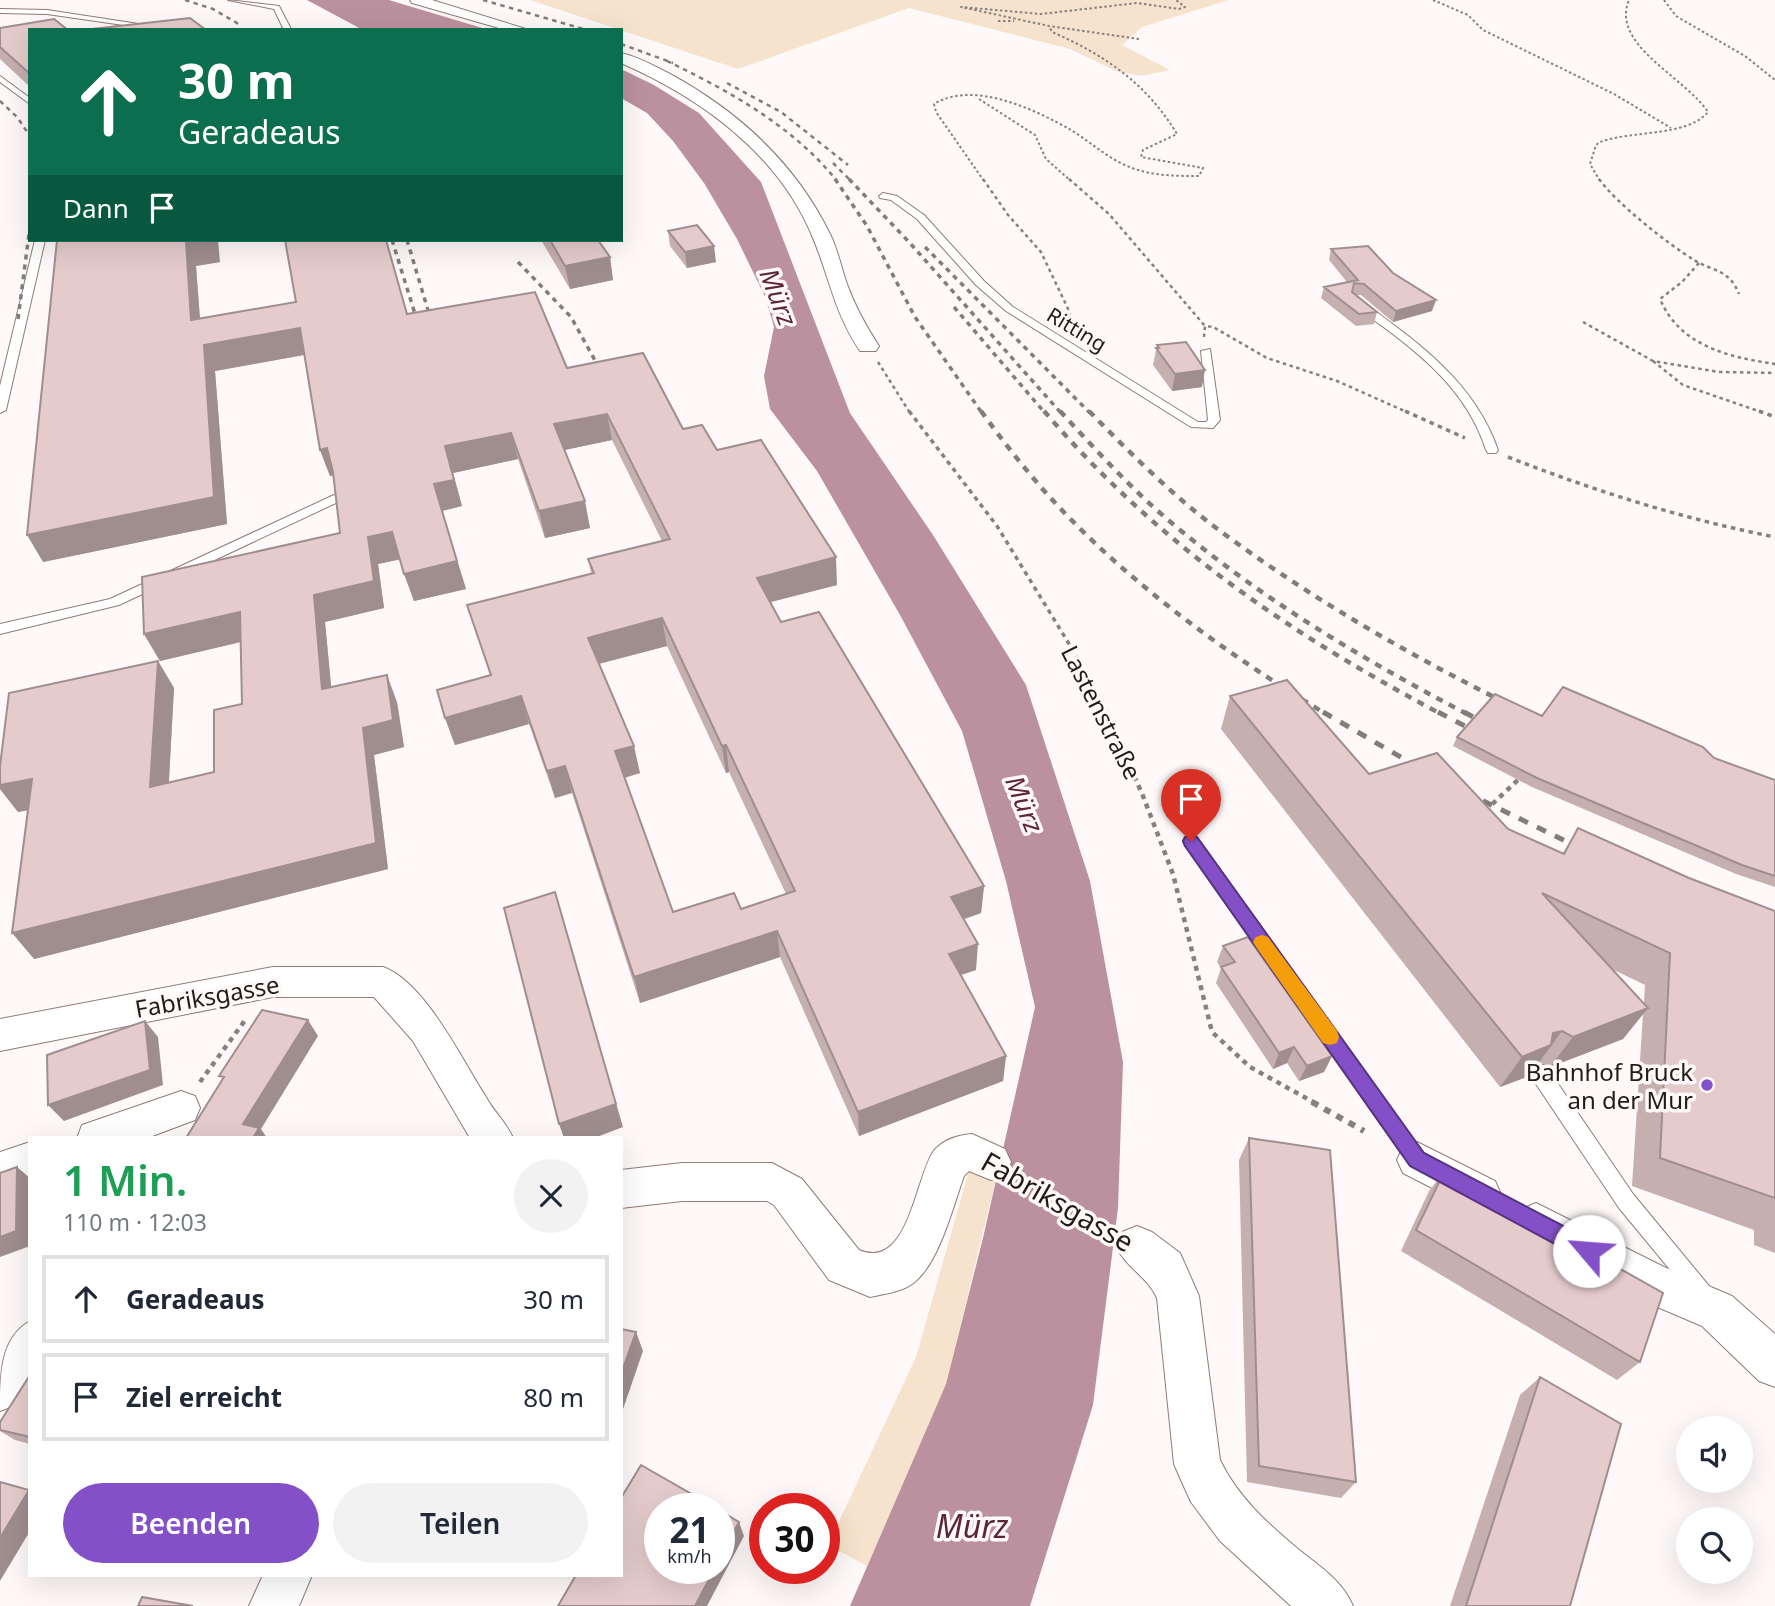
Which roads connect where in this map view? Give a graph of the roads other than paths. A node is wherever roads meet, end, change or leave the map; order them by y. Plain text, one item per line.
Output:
1 (231, 0) edge
2 (417, 0) edge
3 (0, 11) edge
4 (162, 28) edge
5 (287, 28) edge
6 (515, 28) edge
7 (623, 58) edge
8 (0, 78) edge
9 (28, 100) edge
10 (883, 196) dead end
11 (40, 242) edge
12 (1355, 299) edge
13 (868, 346) road end
14 (1206, 351) dead end
15 (0, 405) edge
16 (1492, 450) dead end
17 (334, 499) edge
18 (0, 629) edge
19 (1191, 841) dead end
20 (0, 1035) edge
21 (1539, 1072) edge
22 (171, 1123) edge
23 (478, 1129) edge
24 (106, 1136) edge
25 (1417, 1160) joint
26 (28, 1161) edge
27 (991, 1162) road end
28 (0, 1171) edge
29 (623, 1189) edge
30 (1137, 1246) road end
31 (1717, 1311) junction
32 (28, 1346) edge
33 (1775, 1365) edge
34 (0, 1389) edge
35 (287, 1577) edge
36 (274, 1606) edge
37 (1328, 1606) edge

1 - 5 lane
2 - 6 street
3 - 4 lane
7 - 13 street
8 - 9 lane
10 - 14 lane, Ritting
11 - 15 lane
12 - 16 lane
17 - 18 lane
19 - 25 lane
20 - 23 street, Fabriksgasse
21 - 31 lane
22 - 24 street
25 - 31 street
26 - 28 street
27 - 29 street, Fabriksgasse
30 - 37 street, Fabriksgasse
31 - 33 street
32 - 34 street
35 - 36 street

